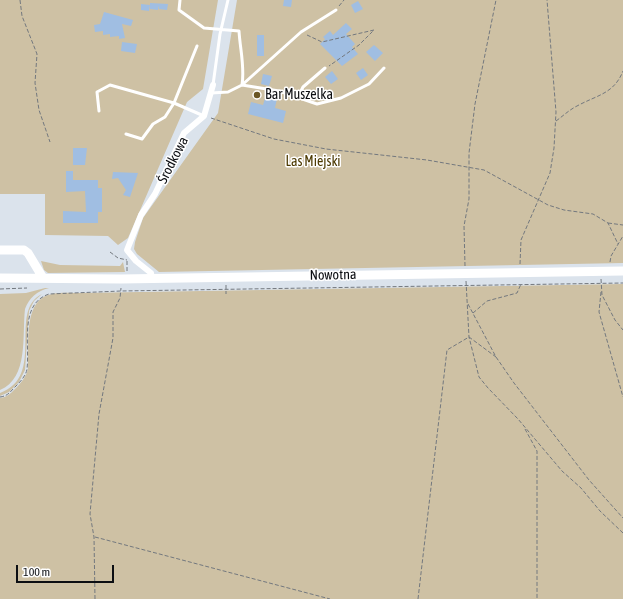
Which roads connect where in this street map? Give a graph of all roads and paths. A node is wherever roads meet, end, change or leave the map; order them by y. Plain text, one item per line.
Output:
1 (20, 0) edge
2 (180, 0) edge
3 (228, 0) edge
4 (344, 0) edge
5 (496, 0) edge
6 (547, 0) edge
7 (336, 10) joint
8 (222, 29) junction
9 (301, 32) junction
10 (197, 46) dead end
11 (325, 68) joint
12 (384, 68) dead end
13 (623, 71) edge
14 (213, 85) joint
15 (242, 85) junction
16 (211, 93) junction
17 (298, 97) junction
18 (174, 103) junction
19 (99, 111) dead end
20 (204, 116) junction
21 (556, 122) junction
22 (126, 134) dead end
23 (50, 142) dead end
24 (469, 168) junction
25 (539, 200) junction
26 (608, 223) junction
27 (623, 226) edge
28 (623, 236) edge
29 (618, 244) junction
30 (0, 250) edge
31 (127, 250) junction
32 (110, 252) dead end
33 (127, 260) junction
34 (605, 271) junction
35 (623, 271) edge
36 (520, 272) junction
37 (465, 273) junction
38 (124, 276) junction
39 (0, 278) edge
40 (43, 278) junction
41 (152, 279) junction
42 (601, 283) junction
43 (623, 283) edge
44 (466, 284) junction
45 (521, 284) junction
46 (27, 288) dead end
47 (0, 289) edge
48 (121, 291) junction
49 (601, 292) junction
50 (468, 304) junction
51 (473, 313) junction
52 (623, 330) edge
53 (469, 337) junction
54 (496, 357) junction
55 (0, 397) edge
56 (623, 398) edge
57 (523, 426) junction
58 (623, 518) edge
59 (623, 534) edge
60 (94, 537) junction
61 (95, 599) edge
62 (330, 599) edge
63 (418, 599) edge
64 (537, 599) edge

1 - 23 path
2 - 8 lane
3 - 8 lane
4 - 7 path
5 - 24 path
6 - 21 path
7 - 9 lane
8 - 14 lane
8 - 15 lane
9 - 11 path
9 - 15 lane
10 - 18 lane
11 - 17 lane
12 - 17 lane
13 - 21 path
14 - 16 street
15 - 16 lane
15 - 17 lane
16 - 20 street
18 - 19 lane
18 - 20 lane
18 - 22 lane
20 - 24 path
20 - 31 street, Środkowa
21 - 25 path
24 - 25 path
24 - 37 path
25 - 26 path
25 - 36 path
26 - 27 path
26 - 29 path
28 - 29 path
29 - 34 path
30 - 40 street
31 - 33 path
31 - 41 street
32 - 33 path
33 - 38 path
34 - 35 street, Nowotna
34 - 36 street, Nowotna
34 - 42 path
36 - 37 street, Nowotna
36 - 45 path
37 - 41 street, Nowotna
37 - 44 path
38 - 40 street, Nowotna
38 - 41 street, Nowotna
38 - 48 path
39 - 40 street, Nowotna
42 - 43 path
42 - 45 path
42 - 49 path
44 - 45 path
44 - 48 path
44 - 50 path
45 - 51 path
46 - 47 path
48 - 55 path
48 - 60 path
49 - 52 path
49 - 56 path
50 - 51 path
50 - 53 path
51 - 54 path
53 - 54 path
53 - 57 path
53 - 63 path
54 - 58 path
57 - 59 path
57 - 64 path
60 - 61 path
60 - 62 path

